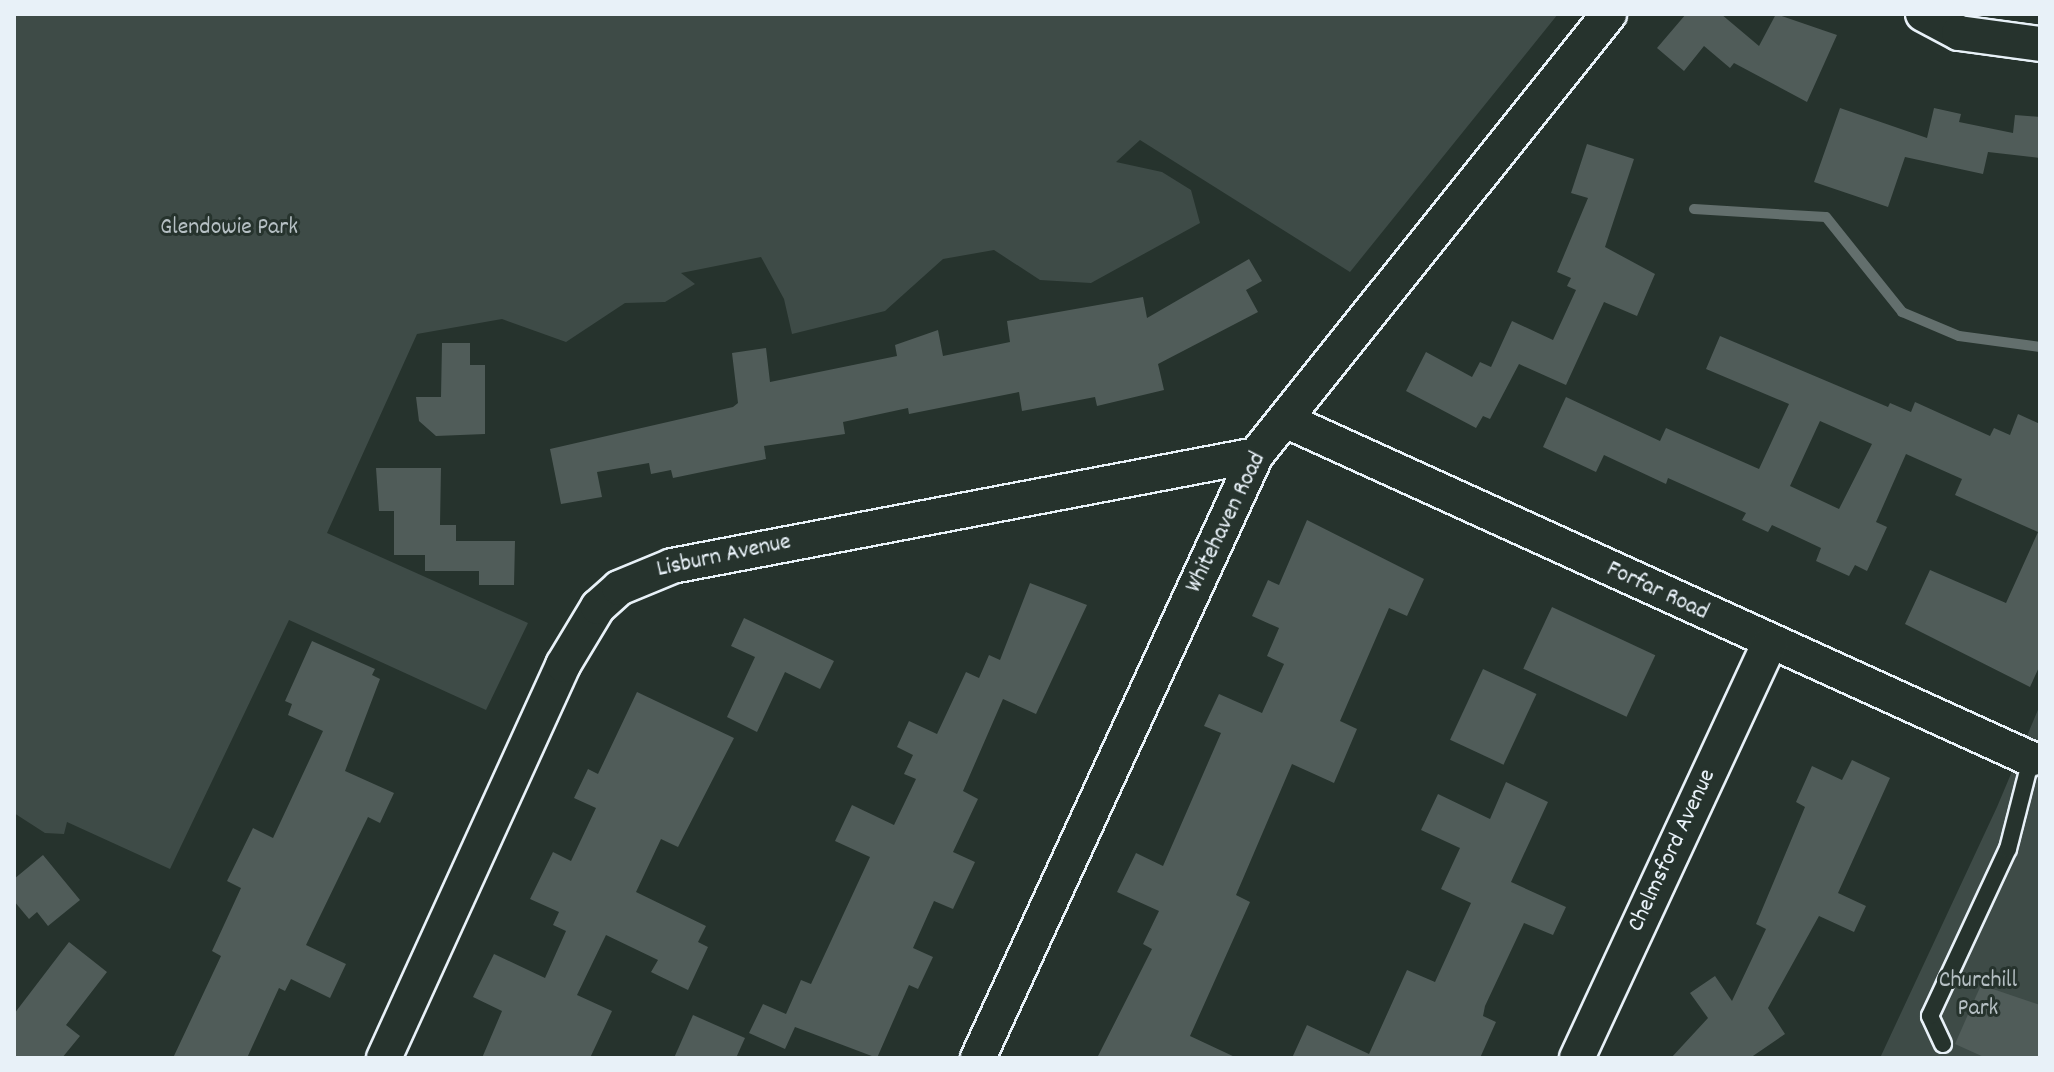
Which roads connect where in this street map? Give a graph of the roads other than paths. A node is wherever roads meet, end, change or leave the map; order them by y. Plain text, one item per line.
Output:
1 (1609, 14) edge
2 (1923, 14) edge
3 (2040, 44) edge
4 (1285, 420) junction
5 (1256, 455) junction
6 (1769, 644) junction
7 (2031, 759) joint
8 (1943, 1044) dead end
9 (384, 1058) edge
10 (978, 1058) edge
11 (1577, 1058) edge

1 - 4 street, Whitehaven Road
2 - 3 street
4 - 5 street, Whitehaven Road
4 - 6 street, Forfar Road
5 - 9 street, Lisburn Avenue
5 - 10 street, Whitehaven Road
6 - 7 street, Forfar Road
6 - 11 street, Chelmsford Avenue
7 - 8 lane

